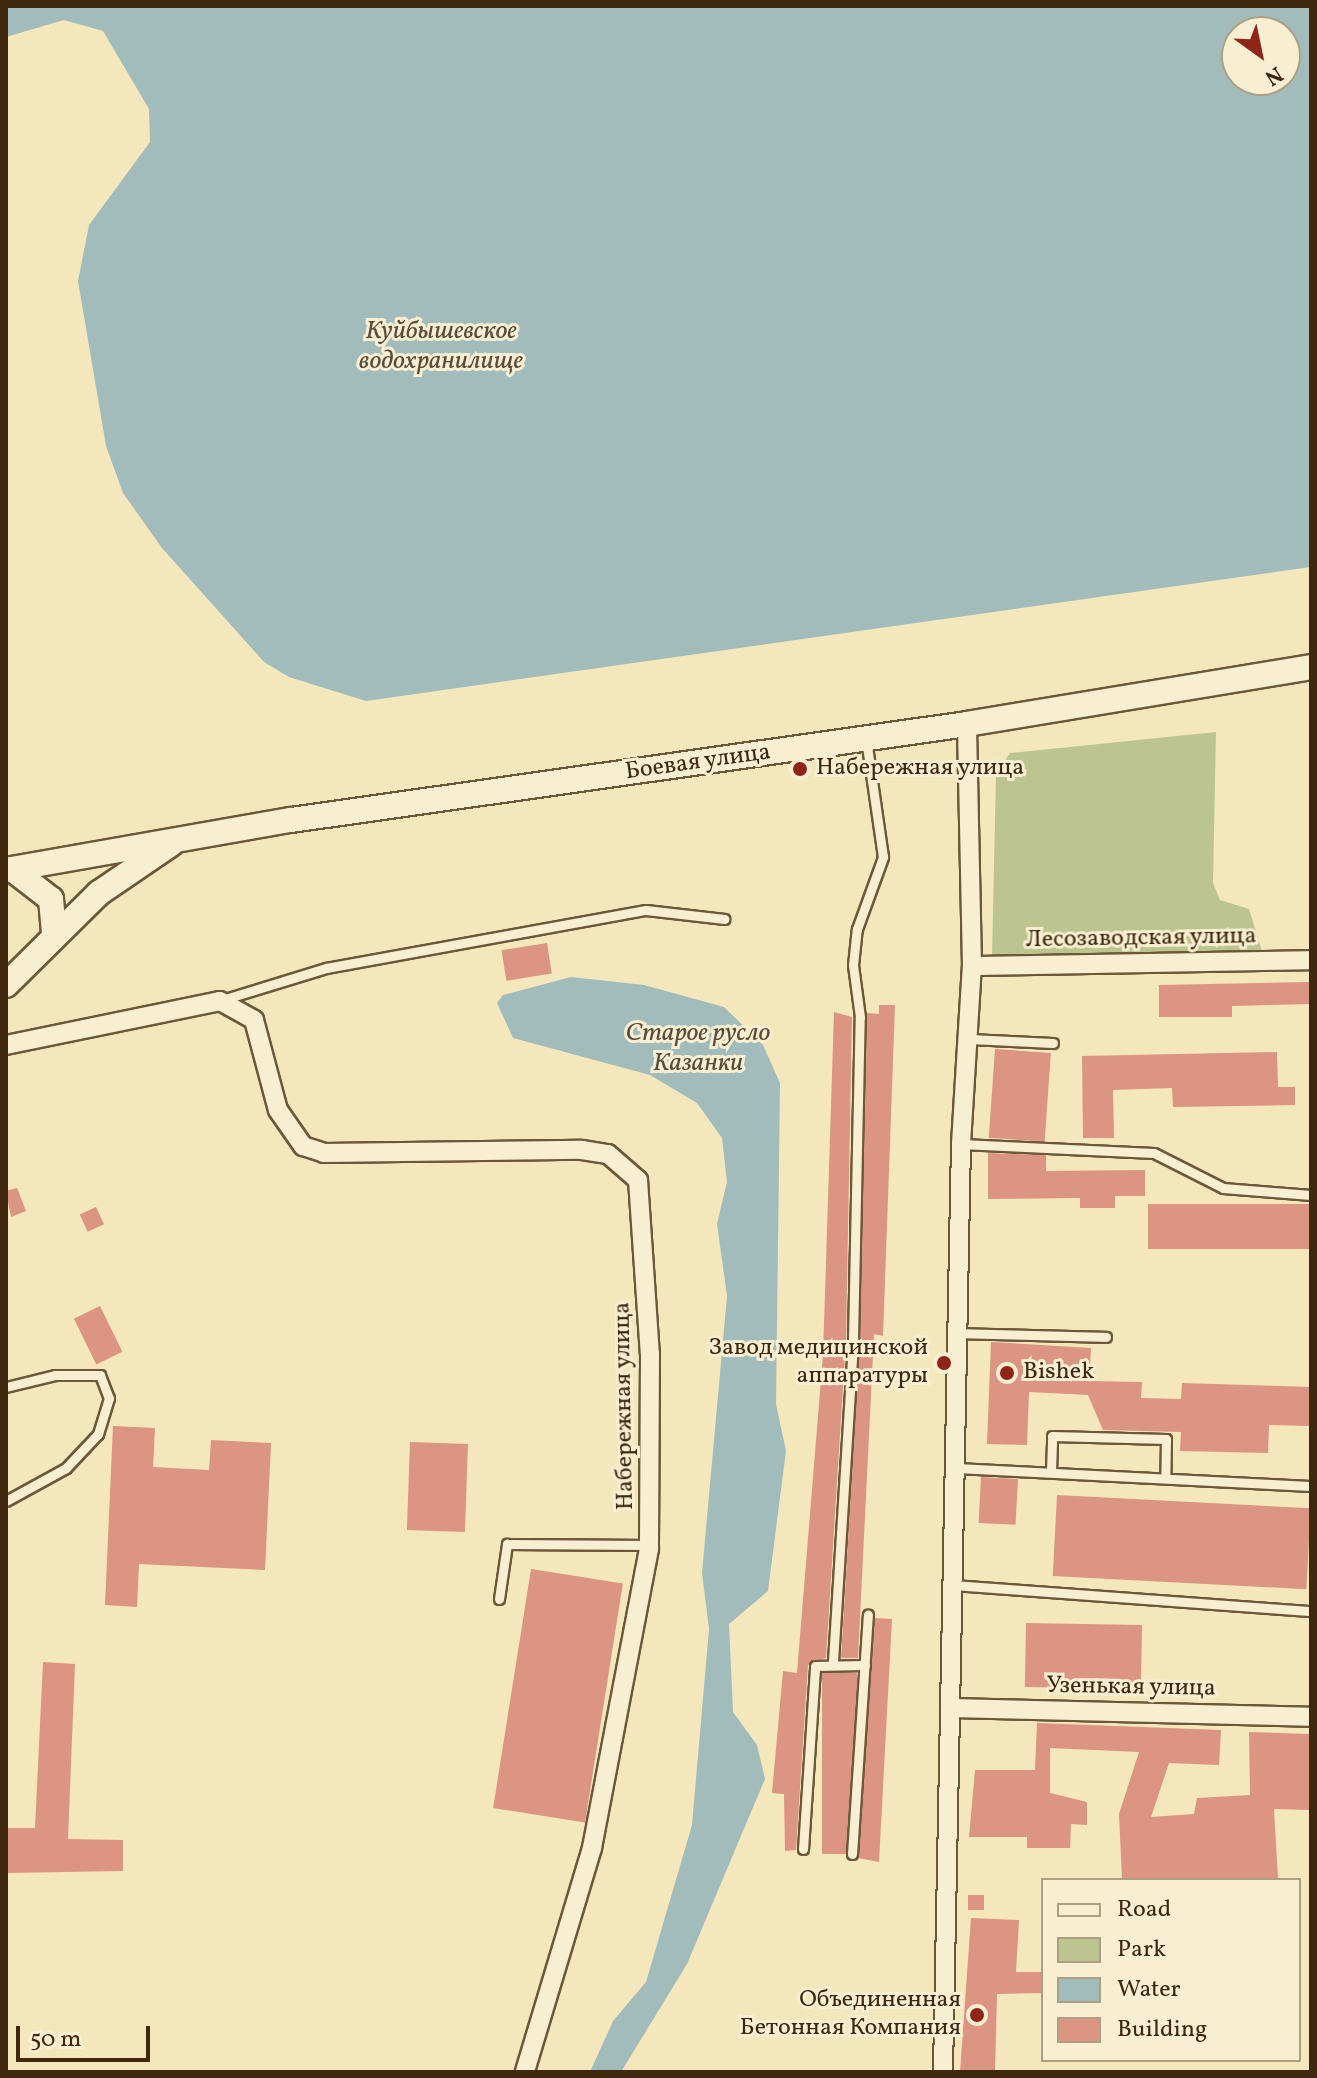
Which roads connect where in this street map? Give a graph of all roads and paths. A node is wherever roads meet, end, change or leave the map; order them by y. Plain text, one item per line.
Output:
1 (1311, 667) edge
2 (967, 724) junction
3 (866, 739) junction
4 (180, 838) junction
5 (9, 869) edge
6 (724, 919) dead end
7 (54, 936) junction
8 (1311, 960) edge
9 (972, 966) junction
10 (6, 985) edge
11 (220, 1001) junction
12 (969, 1039) junction
13 (1053, 1043) dead end
14 (6, 1045) edge
15 (961, 1144) junction
16 (1311, 1195) edge
17 (958, 1333) junction
18 (1106, 1337) dead end
19 (6, 1387) edge
20 (956, 1468) junction
21 (1051, 1471) junction
22 (1165, 1478) junction
23 (1311, 1486) edge
24 (6, 1501) edge
25 (650, 1545) junction
26 (954, 1585) junction
27 (499, 1599) dead end
28 (1311, 1611) edge
29 (868, 1615) dead end
30 (833, 1661) junction
31 (865, 1665) junction
32 (950, 1708) junction
33 (1311, 1717) edge
34 (803, 1849) dead end
35 (852, 1854) dead end
36 (525, 2072) edge
37 (943, 2072) edge

1 - 2 main road, Боевая улица
2 - 3 main road, Боевая улица
2 - 9 street
3 - 4 main road, Боевая улица
3 - 30 lane
4 - 5 main road, Боевая улица
4 - 7 main road
5 - 7 main road
6 - 11 lane
7 - 10 main road
8 - 9 street, Лесозаводская улица
9 - 12 street
11 - 14 street
11 - 25 street, Набережная улица
12 - 13 lane
12 - 15 street
15 - 16 lane
15 - 17 street
17 - 18 lane
17 - 20 street
19 - 24 lane
20 - 21 lane
20 - 26 street
21 - 22 lane
21 - 22 lane
22 - 23 lane
25 - 27 lane
25 - 36 street, Набережная улица
26 - 28 lane
26 - 32 street
29 - 31 lane
30 - 31 lane
30 - 34 lane
31 - 35 lane
32 - 33 street, Узенькая улица
32 - 37 street

